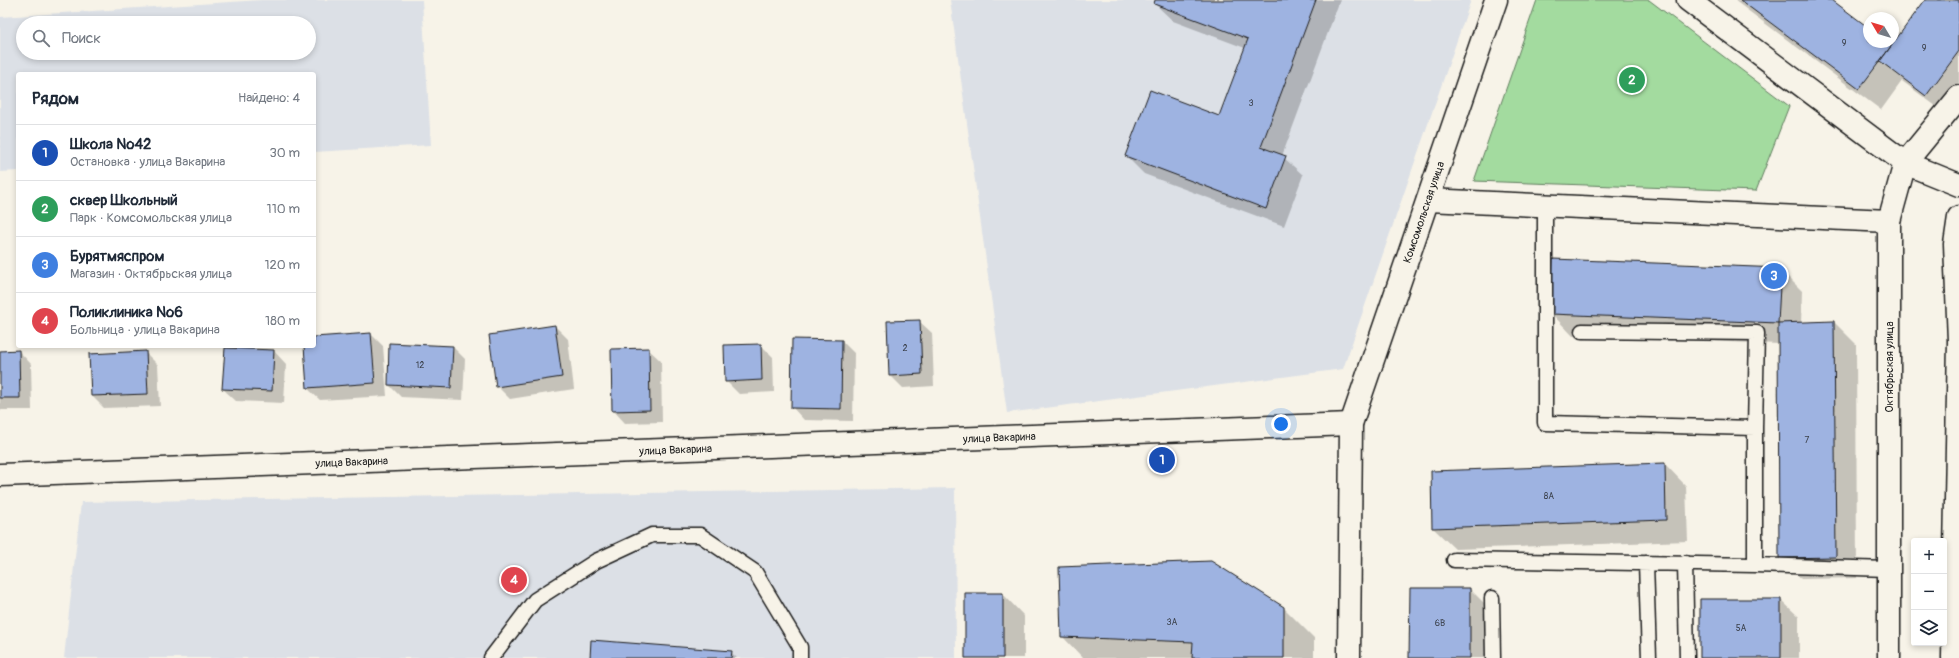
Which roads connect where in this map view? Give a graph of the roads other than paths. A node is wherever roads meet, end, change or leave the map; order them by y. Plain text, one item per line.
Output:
1 (1496, 0) edge
2 (1688, 0) edge
3 (1959, 97) edge
4 (1905, 163) junction
5 (1959, 185) edge
6 (1428, 200) junction
7 (1545, 205) junction
8 (1959, 218) edge
9 (1890, 221) junction
10 (1582, 331) dead end
11 (1959, 341) edge
12 (1351, 424) junction
13 (1755, 428) junction
14 (0, 475) edge
15 (1454, 560) dead end
16 (1646, 563) junction
17 (1685, 563) junction
18 (1755, 565) junction
19 (1888, 569) junction
20 (1492, 598) dead end
21 (491, 658) edge
22 (800, 658) edge
23 (1349, 658) edge
24 (1493, 658) edge
25 (1649, 658) edge
26 (1687, 658) edge
27 (1888, 658) edge
28 (1953, 658) edge

1 - 6 street, Комсомольская улица
2 - 4 street
3 - 4 street, Октябрьская улица
4 - 5 street
4 - 9 street, Октябрьская улица
6 - 7 street
6 - 12 street, Комсомольская улица
7 - 9 street
7 - 13 lane
8 - 11 street
9 - 19 street, Октябрьская улица
10 - 13 lane
11 - 28 street
12 - 14 street, улица Вакарина
12 - 23 street, Комсомольская улица
13 - 18 lane
15 - 16 lane
16 - 17 lane
16 - 25 lane
17 - 18 lane
17 - 26 lane
18 - 19 lane
19 - 27 street, Октябрьская улица
20 - 24 lane
21 - 22 lane

